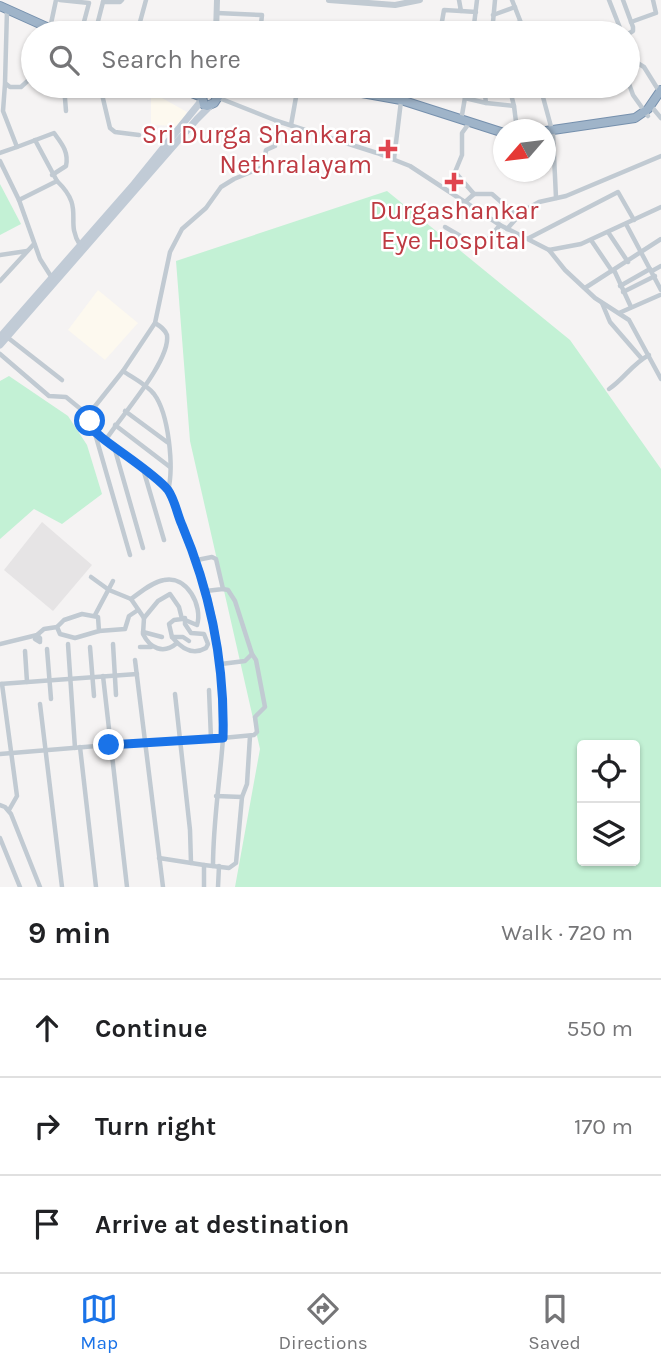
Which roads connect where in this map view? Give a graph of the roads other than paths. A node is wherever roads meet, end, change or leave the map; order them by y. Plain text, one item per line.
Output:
1 (58, 0) edge
2 (122, 0) edge
3 (146, 0) edge
4 (215, 0) edge
5 (330, 0) edge
6 (341, 0) edge
7 (420, 0) edge
8 (459, 0) edge
9 (477, 0) edge
10 (495, 0) edge
11 (512, 0) edge
12 (609, 0) edge
13 (623, 0) edge
14 (653, 0) edge
15 (102, 1) edge
16 (395, 2) edge
17 (515, 7) junction
18 (4, 8) edge
19 (461, 11) junction
20 (476, 12) junction
21 (216, 13) junction
22 (493, 15) junction
23 (29, 21) edge
24 (52, 21) edge
25 (85, 21) edge
26 (98, 21) edge
27 (140, 21) edge
28 (214, 21) edge
29 (215, 21) edge
30 (261, 21) edge
31 (442, 21) edge
32 (475, 21) edge
33 (493, 21) edge
34 (520, 21) edge
35 (617, 21) edge
36 (631, 21) edge
37 (634, 21) edge
38 (640, 65) edge
39 (5, 83) junction
40 (21, 87) edge
41 (660, 93) edge
42 (65, 98) edge
43 (103, 98) edge
44 (201, 98) edge
45 (204, 98) edge
46 (219, 98) joint
47 (296, 98) edge
48 (390, 98) edge
49 (393, 98) edge
50 (465, 98) joint
51 (485, 98) edge
52 (512, 98) edge
53 (542, 98) edge
54 (636, 98) edge
55 (401, 100) junction
56 (486, 103) junction
57 (211, 105) junction
58 (514, 106) junction
59 (66, 111) dead end
60 (652, 112) edge
61 (462, 115) junction
62 (516, 119) edge
63 (546, 119) edge
64 (277, 121) junction
65 (471, 121) junction
66 (291, 125) junction
67 (493, 127) edge
68 (493, 128) edge
69 (556, 131) edge
70 (139, 135) dead end
71 (35, 140) junction
72 (17, 147) junction
73 (0, 153) edge
74 (661, 156) edge
75 (394, 159) junction
76 (0, 161) edge
77 (52, 175) junction
78 (57, 181) junction
79 (554, 182) edge
80 (474, 194) junction
81 (556, 198) junction
82 (19, 200) junction
83 (464, 203) junction
84 (661, 207) edge
85 (517, 216) junction
86 (634, 220) junction
87 (625, 224) junction
88 (500, 225) junction
89 (445, 227) dead end
90 (507, 229) junction
91 (608, 232) junction
92 (528, 239) junction
93 (661, 239) edge
94 (591, 240) junction
95 (35, 243) junction
96 (80, 245) junction
97 (549, 250) junction
98 (28, 251) junction
99 (642, 253) junction
100 (0, 255) edge
101 (628, 262) junction
102 (661, 267) edge
103 (613, 270) junction
104 (652, 272) junction
105 (52, 278) junction
106 (0, 281) edge
107 (620, 286) junction
108 (584, 288) junction
109 (623, 292) junction
110 (661, 294) edge
111 (601, 303) junction
112 (631, 307) junction
113 (618, 313) junction
114 (155, 323) junction
115 (3, 334) edge
116 (0, 345) edge
117 (0, 354) edge
118 (649, 355) junction
119 (642, 359) junction
120 (123, 371) junction
121 (661, 379) edge
122 (62, 380) dead end
123 (144, 385) junction
124 (608, 389) dead end
125 (125, 411) junction
126 (88, 415) junction
127 (115, 425) junction
128 (93, 430) junction
129 (105, 440) junction
130 (168, 443) junction
131 (115, 449) junction
132 (171, 468) junction
133 (144, 471) junction
134 (169, 491) junction
135 (163, 540) dead end
136 (143, 548) dead end
137 (130, 555) dead end
138 (197, 560) junction
139 (91, 577) dead end
140 (113, 581) dead end
141 (223, 589) junction
142 (108, 590) junction
143 (206, 591) junction
144 (131, 599) junction
145 (138, 610) junction
146 (95, 615) junction
147 (144, 618) junction
148 (183, 621) junction
149 (57, 627) junction
150 (99, 631) junction
151 (142, 631) junction
152 (152, 635) junction
153 (162, 637) dead end
154 (172, 637) junction
155 (189, 642) dead end
156 (113, 643) dead end
157 (177, 643) junction
158 (0, 644) edge
159 (68, 644) dead end
160 (90, 646) dead end
161 (140, 647) dead end
162 (154, 648) junction
163 (47, 649) dead end
164 (25, 651) dead end
165 (252, 654) junction
166 (135, 660) dead end
167 (221, 664) junction
168 (136, 674) junction
169 (116, 675) junction
170 (103, 676) junction
171 (93, 677) junction
172 (70, 679) junction
173 (49, 680) junction
174 (26, 682) junction
175 (1, 684) edge
176 (209, 690) dead end
177 (175, 694) dead end
178 (116, 695) dead end
179 (94, 696) dead end
180 (51, 699) dead end
181 (40, 704) dead end
182 (250, 736) junction
183 (223, 738) junction
184 (211, 739) junction
185 (145, 742) junction
186 (180, 742) junction
187 (109, 745) junction
188 (77, 748) junction
189 (45, 751) junction
190 (0, 754) edge
191 (12, 754) junction
192 (216, 796) junction
193 (242, 797) junction
194 (0, 805) edge
195 (9, 810) junction
196 (0, 838) edge
197 (159, 858) junction
198 (191, 863) junction
199 (204, 865) junction
200 (216, 866) junction
201 (20, 887) edge
202 (40, 887) edge
203 (62, 887) edge
204 (96, 887) edge
205 (127, 887) edge
206 (162, 887) edge
207 (204, 887) edge
208 (218, 887) edge

1 - 24 street
1 - 25 street
2 - 15 street
3 - 27 street
4 - 21 street
4 - 28 street
5 - 6 street
6 - 16 street
7 - 16 street
8 - 19 street
9 - 20 street
10 - 22 street
11 - 17 street
12 - 35 street
13 - 36 street
14 - 37 street
15 - 26 street
17 - 22 street
17 - 34 street
18 - 23 highway
18 - 39 street
19 - 20 street
19 - 31 street
20 - 32 street
21 - 29 street
21 - 30 street
22 - 33 street
38 - 41 street
39 - 40 street
39 - 72 street
41 - 60 highway
42 - 59 street
43 - 70 street
44 - 96 main road
45 - 57 highway
46 - 57 highway
46 - 64 street
47 - 66 street
48 - 55 highway
49 - 61 highway
50 - 56 street
50 - 61 street
51 - 56 street
52 - 58 street
53 - 63 street
54 - 60 street
55 - 65 highway
55 - 75 street
56 - 58 street
57 - 115 main road
58 - 62 street
60 - 69 highway
61 - 67 highway
64 - 66 street
64 - 114 street
65 - 68 highway
65 - 80 street
66 - 75 street
71 - 72 street
71 - 77 street
71 - 77 street
72 - 73 street
74 - 81 street
75 - 83 street
76 - 82 street
77 - 78 street
78 - 82 street
78 - 96 street
79 - 81 street
80 - 83 street
80 - 85 street
81 - 85 street
82 - 95 street
83 - 88 street
84 - 86 street
85 - 90 street
86 - 87 street
86 - 92 street
87 - 91 street
87 - 99 street
88 - 89 street
88 - 90 street
90 - 92 street
91 - 94 street
91 - 101 street
92 - 97 street
93 - 99 street
94 - 97 street
94 - 103 street
95 - 98 street
95 - 105 street
96 - 105 main road
97 - 108 street
98 - 100 street
98 - 106 street
99 - 101 street
99 - 104 street
101 - 103 street
102 - 104 street
103 - 107 street
103 - 108 street
104 - 107 street
104 - 109 street
104 - 110 street
105 - 115 main road
107 - 109 street
108 - 111 street
109 - 112 street
110 - 112 street
111 - 113 street
111 - 119 street
112 - 113 street
113 - 118 street
114 - 120 street
114 - 123 street
115 - 116 main road
115 - 122 street
117 - 126 street
118 - 119 street
118 - 121 street
119 - 124 street
120 - 123 street
120 - 126 street
123 - 125 street
123 - 130 street
125 - 127 street
125 - 130 street
126 - 128 street
127 - 129 street
127 - 132 street
128 - 129 street
128 - 137 street
129 - 131 street
130 - 132 street
131 - 133 street
131 - 136 street
132 - 134 street
133 - 134 street
133 - 135 street
134 - 138 street
138 - 141 street
138 - 143 street
139 - 142 street
140 - 142 street
141 - 143 street
141 - 165 street
142 - 144 street
142 - 146 street
143 - 167 street
144 - 145 street
144 - 148 street
145 - 147 street
145 - 150 street
146 - 149 street
146 - 150 street
147 - 148 street
147 - 151 street
148 - 154 street
148 - 157 street
149 - 150 street
149 - 158 street
151 - 152 street
151 - 162 street
152 - 153 street
152 - 162 street
154 - 155 street
154 - 157 street
156 - 169 street
157 - 162 street
159 - 172 street
160 - 171 street
161 - 162 street
163 - 173 street
164 - 174 street
165 - 167 street
165 - 182 street
166 - 168 street
167 - 183 street
168 - 169 street
168 - 185 street
169 - 170 street
169 - 178 street
170 - 171 street
170 - 187 street
171 - 172 street
171 - 179 street
172 - 173 street
172 - 188 street
173 - 174 street
173 - 180 street
174 - 175 street
175 - 191 street
176 - 184 street
177 - 186 street
181 - 189 street
182 - 183 street
182 - 193 street
183 - 184 street
183 - 192 street
184 - 186 street
185 - 186 street
185 - 187 street
185 - 197 street
186 - 198 street
187 - 188 street
187 - 205 street
188 - 189 street
188 - 204 street
189 - 191 street
189 - 203 street
190 - 191 street
191 - 195 street
192 - 193 street
192 - 200 street
193 - 200 street
194 - 195 street
195 - 202 street
196 - 201 street
197 - 198 street
197 - 206 street
198 - 199 street
199 - 200 street
199 - 207 street
200 - 208 street

